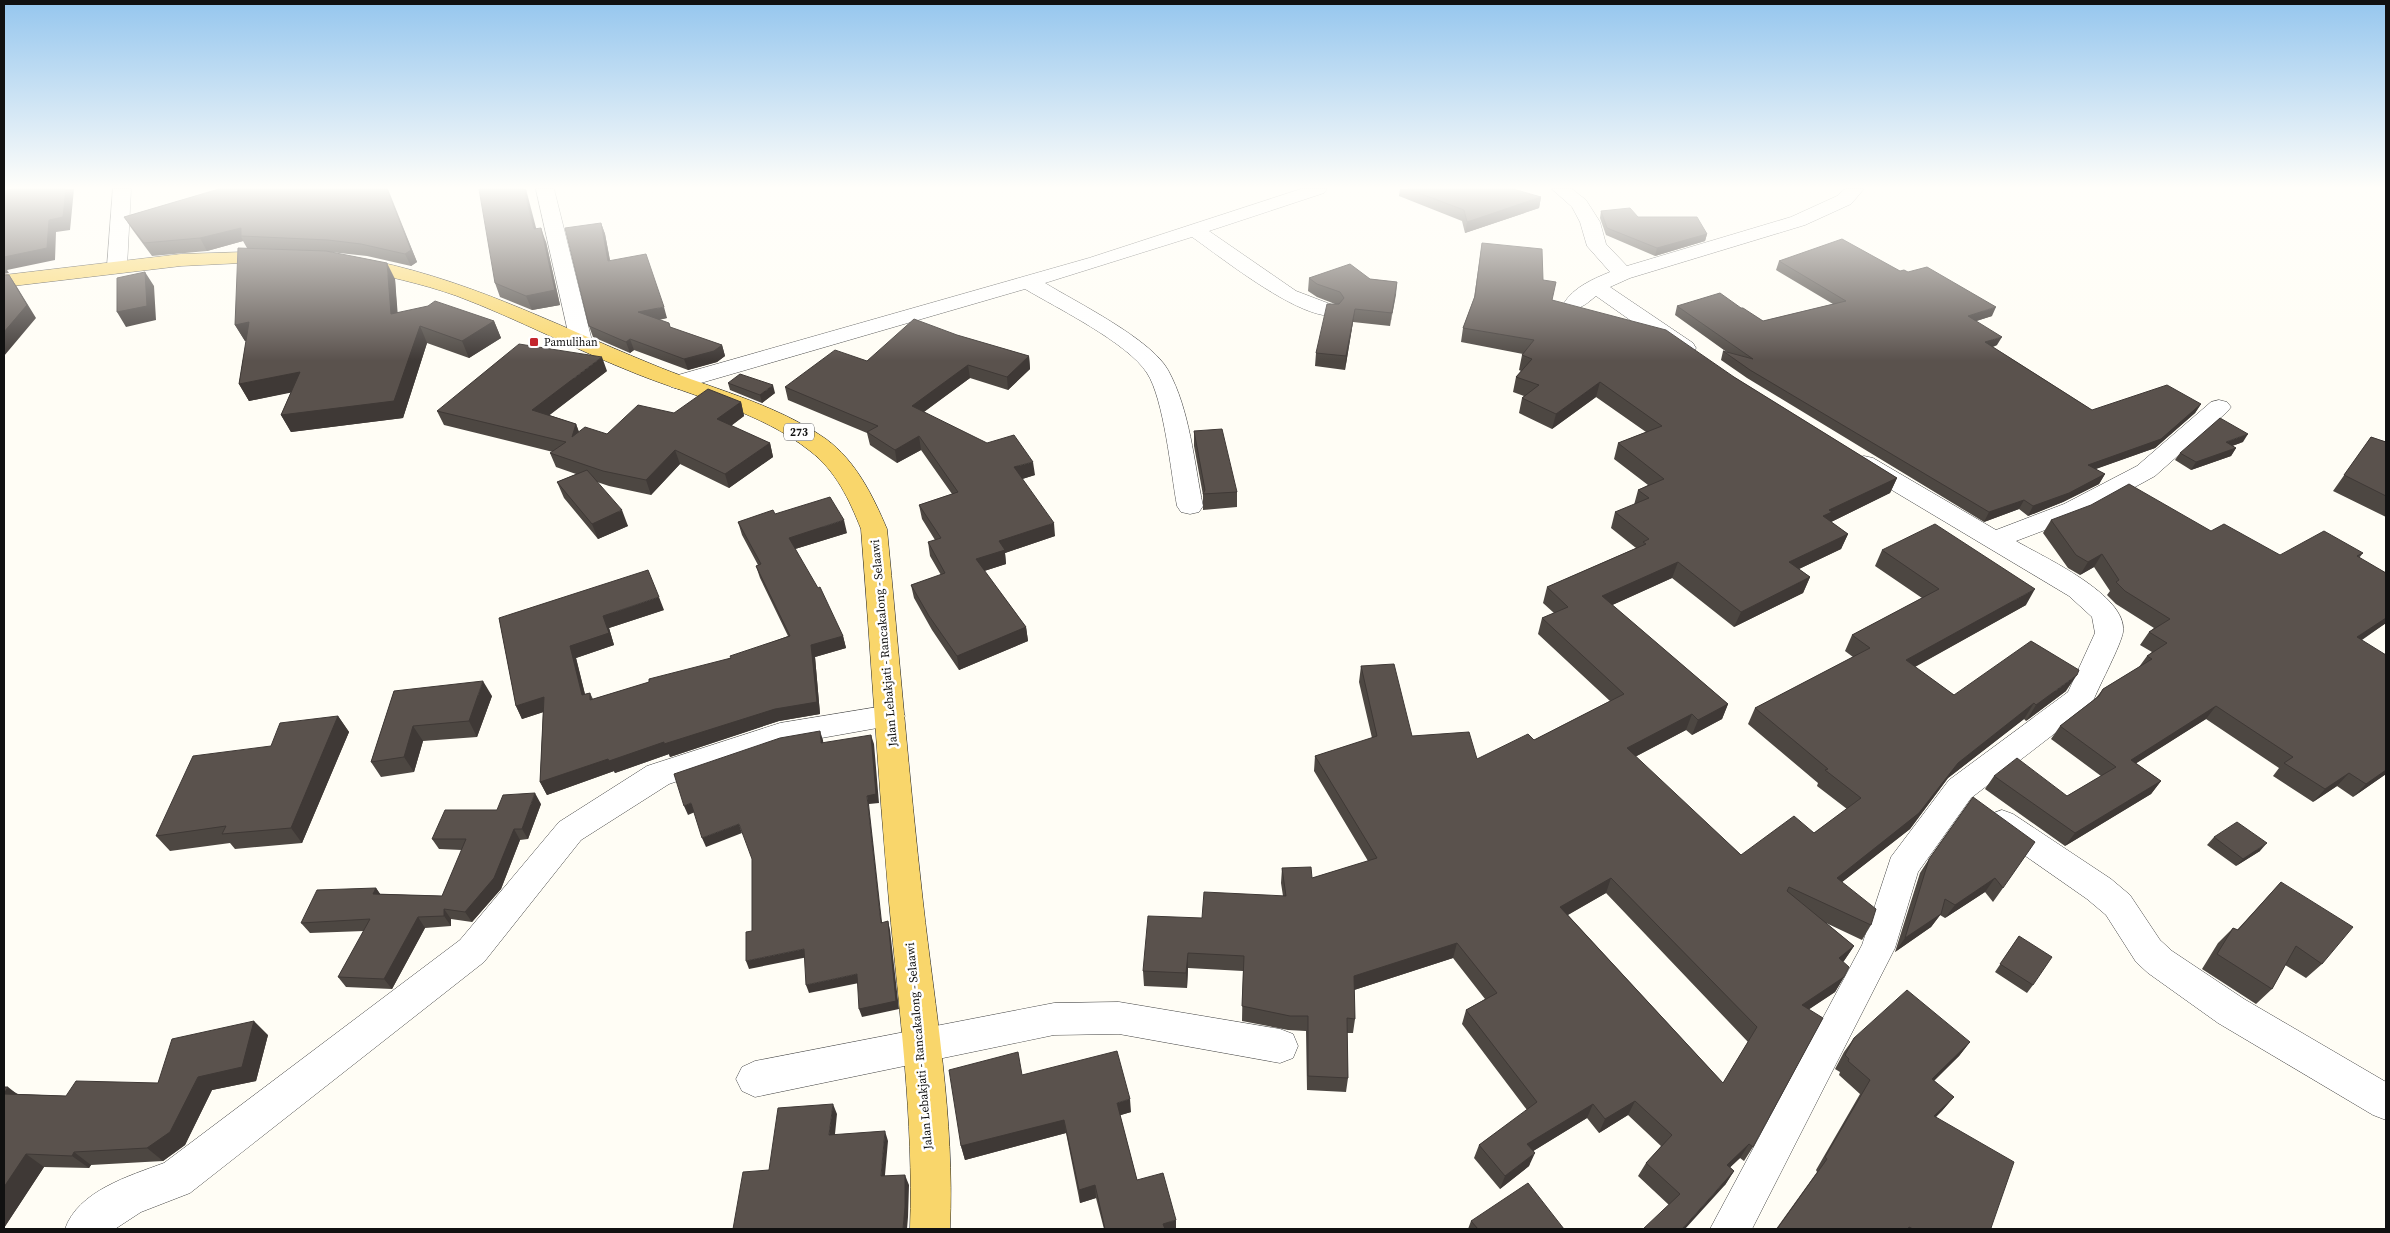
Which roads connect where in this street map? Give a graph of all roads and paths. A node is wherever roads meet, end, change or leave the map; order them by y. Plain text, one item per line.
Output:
1 (118, 247) edge
2 (559, 247) edge
3 (1142, 247) edge
4 (1219, 247) edge
5 (1598, 247) edge
6 (1714, 247) edge
7 (303, 258) edge
8 (333, 261) edge
9 (117, 267) junction
10 (1623, 274) junction
11 (4, 281) edge
12 (1028, 282) junction
13 (1331, 311) edge
14 (581, 341) junction
15 (1706, 363) edge
16 (678, 382) junction
17 (2219, 407) dead end
18 (1838, 447) edge
19 (1190, 506) dead end
20 (1994, 540) junction
21 (890, 716) junction
22 (1960, 789) junction
23 (1280, 1046) dead end
24 (921, 1047) junction
25 (755, 1079) dead end
26 (2386, 1102) edge
27 (85, 1229) edge
28 (930, 1229) edge
29 (1730, 1229) edge

1 - 9 street
2 - 14 street
3 - 12 street
4 - 13 street
5 - 10 street
6 - 10 street
7 - 9 main road
8 - 14 main road, Jalan Lebakjati - Rancakalong - Selaawi / 273
9 - 11 main road
10 - 15 street
12 - 16 street
12 - 19 street
14 - 16 main road, Jalan Lebakjati - Rancakalong - Selaawi / 273
16 - 21 main road, Jalan Lebakjati - Rancakalong - Selaawi / 273
17 - 20 street
18 - 20 street
20 - 22 street
21 - 24 main road, Jalan Lebakjati - Rancakalong - Selaawi / 273
21 - 27 street
22 - 26 street
22 - 29 street
23 - 24 street
24 - 25 street
24 - 28 main road, Jalan Lebakjati - Rancakalong - Selaawi / 273

